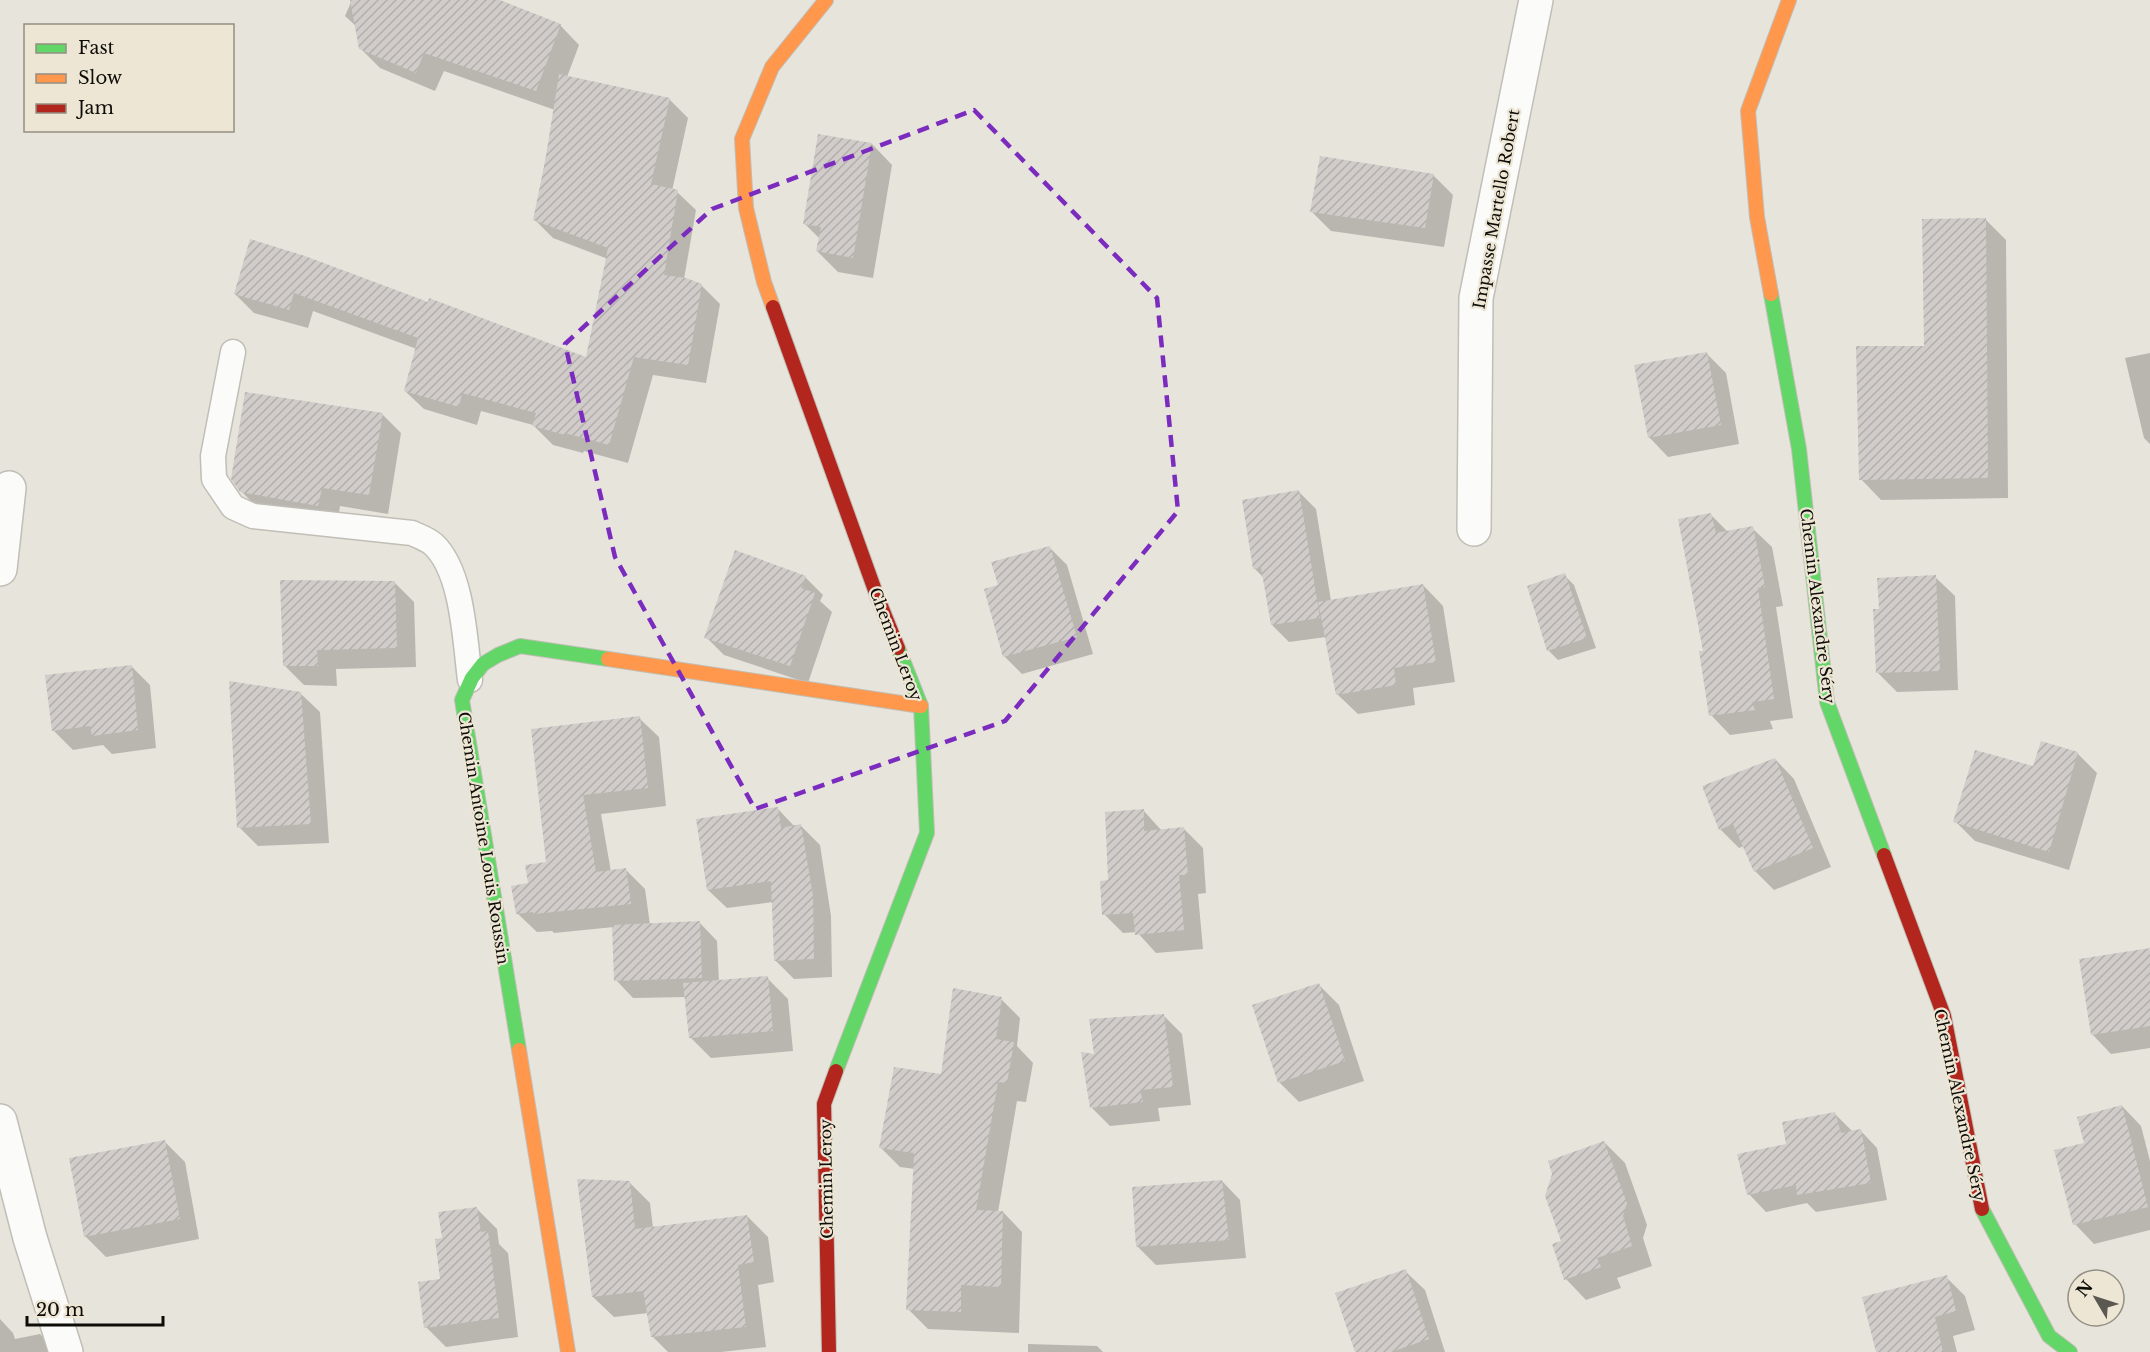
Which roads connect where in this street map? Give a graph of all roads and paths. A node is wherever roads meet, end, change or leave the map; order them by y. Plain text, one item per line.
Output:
1 (826, 0) edge
2 (1536, 0) edge
3 (1789, 0) edge
4 (233, 352) dead end
5 (9, 488) dead end
6 (1474, 529) dead end
7 (0, 569) edge
8 (470, 680) junction
9 (921, 706) junction
10 (0, 1121) edge
11 (66, 1352) edge
12 (568, 1352) edge
13 (829, 1352) edge
14 (2070, 1352) edge

1 - 9 street, Chemin Leroy
2 - 6 street, Impasse Martello Robert
3 - 14 street, Chemin Alexandre Séry
4 - 8 lane
5 - 7 street
8 - 9 street, Chemin Antoine Louis Roussin
8 - 12 street, Chemin Antoine Louis Roussin
9 - 13 street, Chemin Leroy
10 - 11 street

